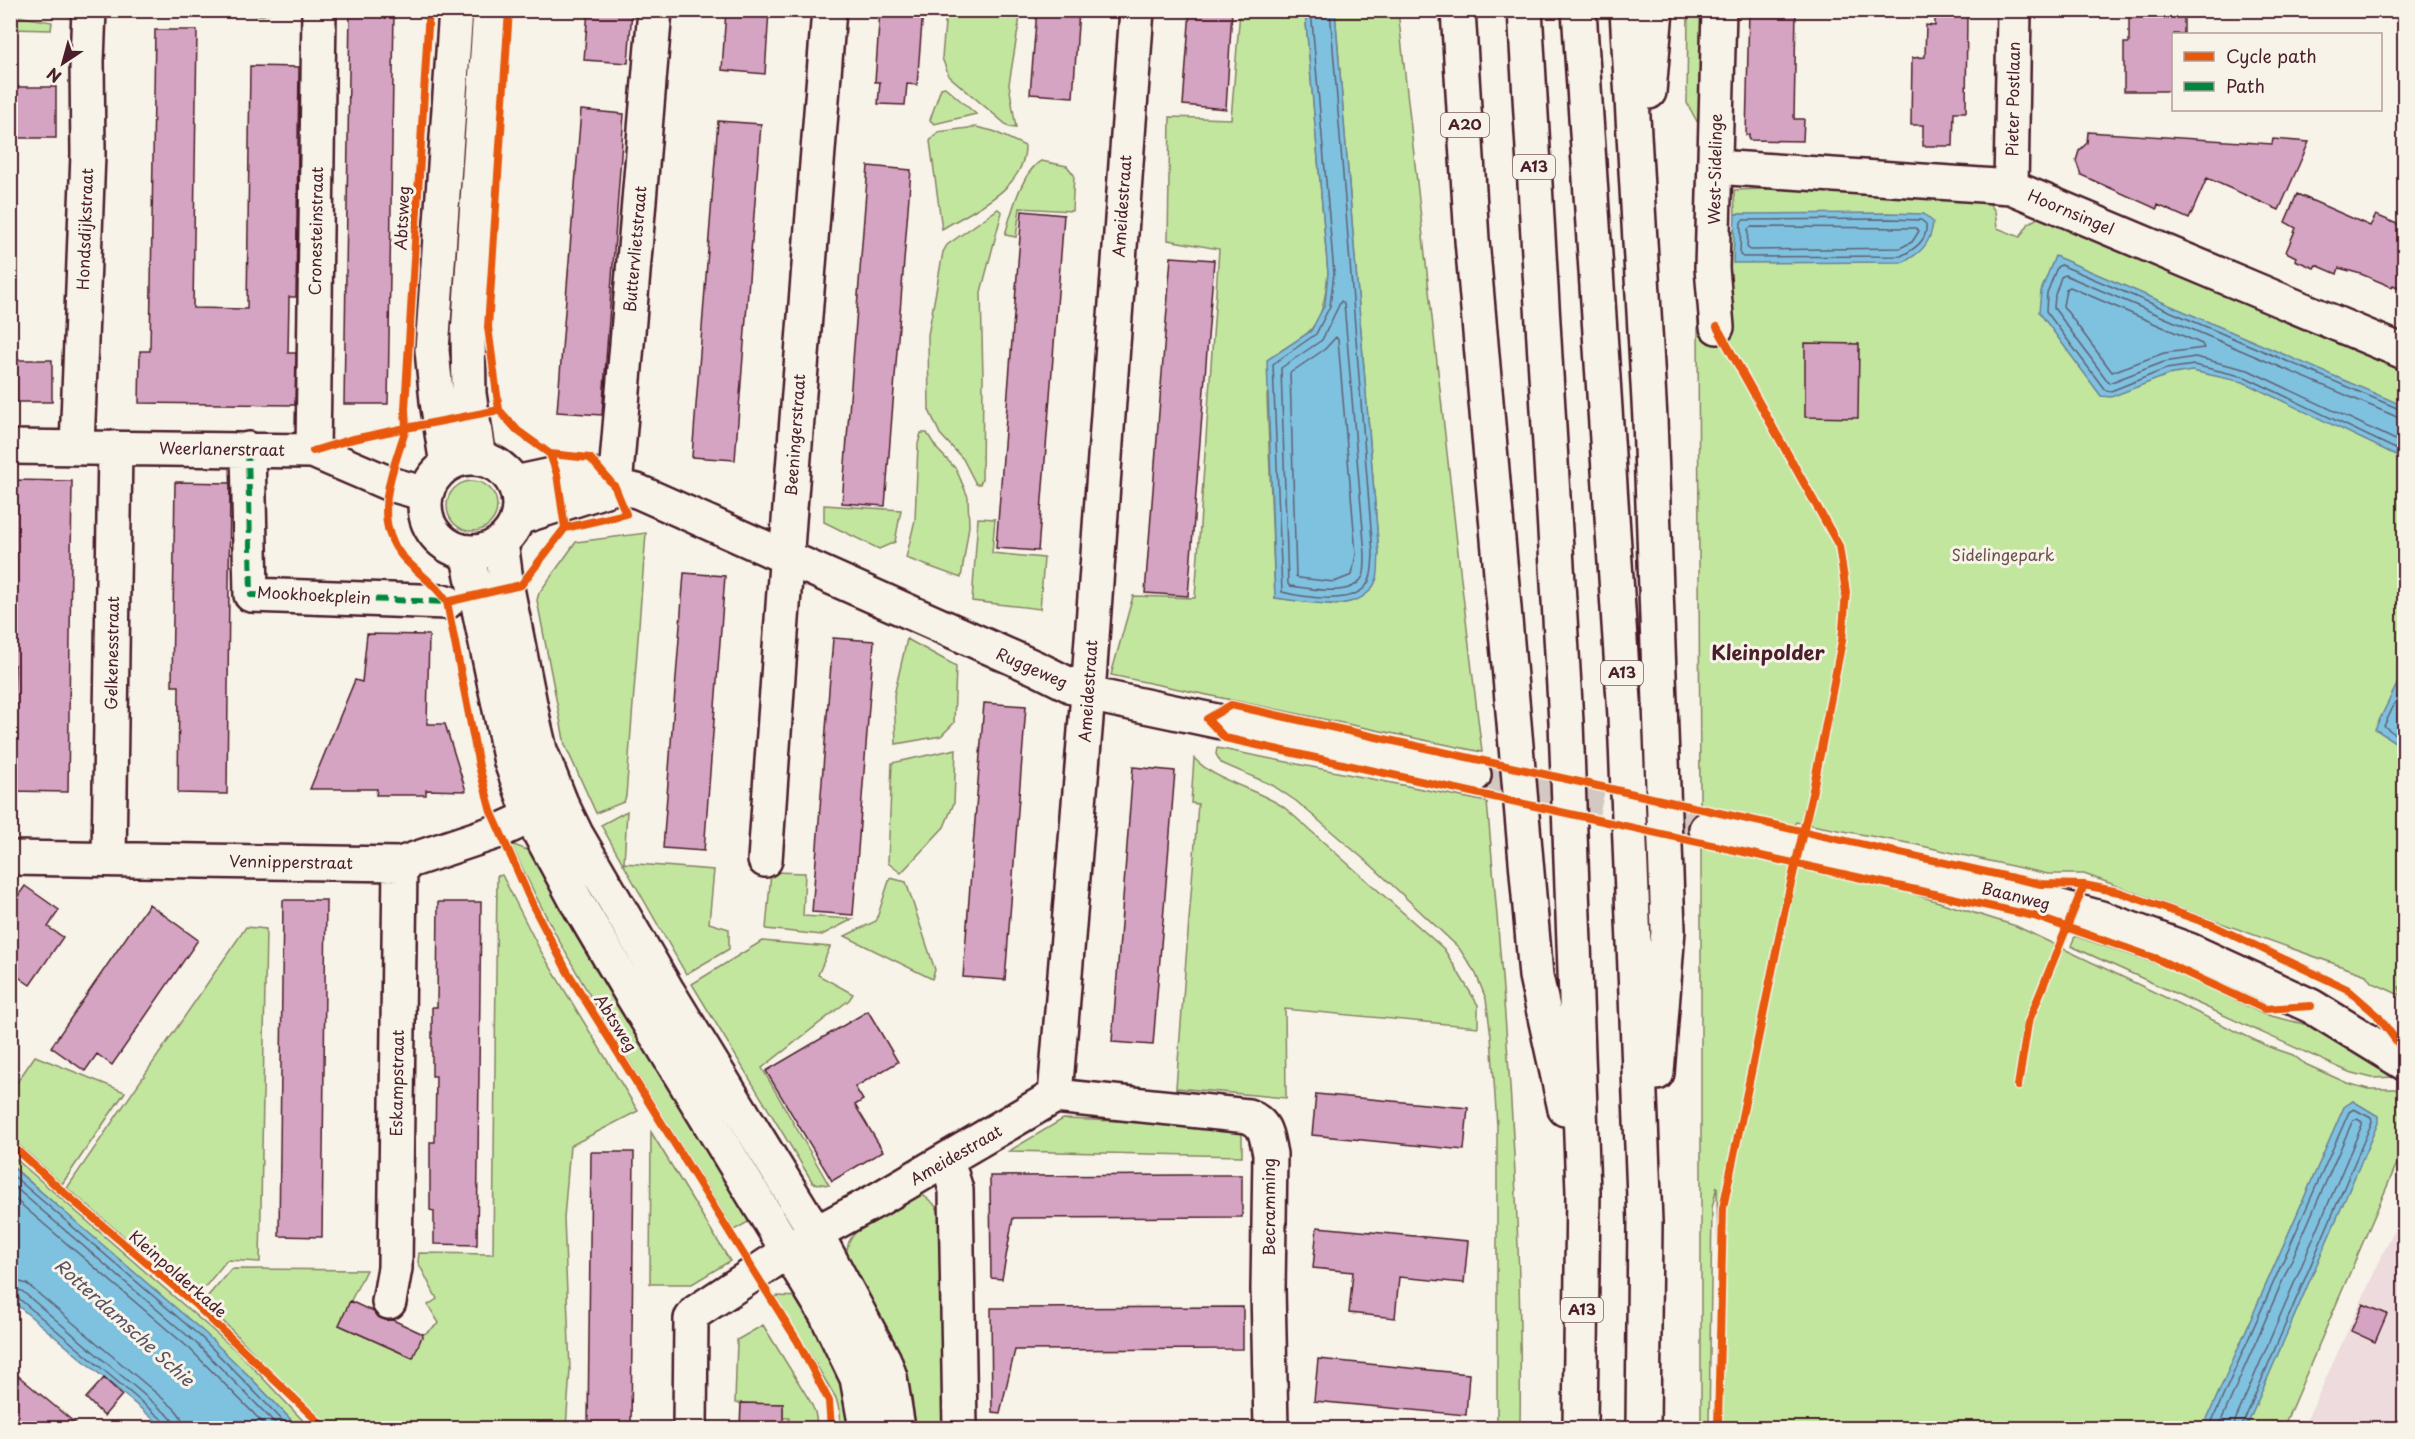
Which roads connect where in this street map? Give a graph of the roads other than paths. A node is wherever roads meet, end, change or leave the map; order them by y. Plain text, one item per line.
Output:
1 (89, 10) edge
2 (319, 10) edge
3 (456, 10) edge
4 (490, 10) edge
5 (655, 10) edge
6 (829, 10) edge
7 (1137, 10) edge
8 (1439, 10) edge
9 (1458, 10) edge
10 (1525, 10) edge
11 (1579, 10) edge
12 (1627, 10) edge
13 (1656, 10) edge
14 (1719, 10) edge
15 (2014, 10) edge
16 (1715, 167) junction
17 (2012, 187) junction
18 (1639, 201) junction
19 (1472, 240) junction
20 (1717, 327) dead end
21 (2404, 352) edge
22 (10, 447) edge
23 (77, 447) junction
24 (115, 448) junction
25 (249, 449) junction
26 (313, 451) junction
27 (479, 458) junction
28 (447, 465) junction
29 (515, 483) junction
30 (615, 488) junction
31 (426, 494) junction
32 (510, 530) junction
33 (467, 552) junction
34 (786, 557) junction
35 (447, 602) dead end
36 (1088, 694) junction
37 (1474, 775) tunnel mouth
38 (561, 803) junction
39 (531, 817) junction
40 (1706, 829) tunnel mouth
41 (10, 858) edge
42 (109, 859) junction
43 (765, 860) dead end
44 (400, 864) junction
45 (2404, 1063) edge
46 (1055, 1096) junction
47 (947, 1160) junction
48 (1583, 1192) junction
49 (1645, 1222) junction
50 (816, 1233) junction
51 (788, 1251) junction
52 (389, 1302) dead end
53 (690, 1428) edge
54 (866, 1428) edge
55 (898, 1428) edge
56 (960, 1428) edge
57 (1271, 1428) edge
58 (1580, 1428) edge
59 (1643, 1428) edge

1 - 23 main road, Hondsdijkstraat
2 - 26 main road, Cronesteinstraat
3 - 28 main road
4 - 27 main road
5 - 30 main road, Buttervlietstraat
6 - 34 main road, Beeningerstraat
7 - 36 main road, Ameidestraat
8 - 19 main road, A13
9 - 19 main road, A20
10 - 48 main road, A13
11 - 49 main road, A13
12 - 18 main road, A13
13 - 18 main road, A13
14 - 16 main road, West-Sidelinge
15 - 17 main road, Pieter Postlaan
16 - 17 main road, Hoornsingel
16 - 20 main road, West-Sidelinge
17 - 21 main road, Hoornsingel
18 - 49 main road, A13
19 - 48 main road, A13
22 - 23 main road, Weerlanerstraat
23 - 24 main road, Weerlanerstraat
24 - 25 main road, Weerlanerstraat
24 - 42 main road, Gelkenesstraat
25 - 26 main road, Weerlanerstraat
25 - 35 main road, Mookhoekplein
26 - 31 main road, Weerlanerstraat
27 - 28 main road
27 - 29 main road
28 - 31 main road
29 - 30 main road, Ruggeweg
29 - 32 main road
30 - 32 main road, Ruggeweg
30 - 34 main road, Ruggeweg
31 - 33 main road
32 - 33 main road
32 - 38 main road
33 - 39 main road, Abtsweg
34 - 36 main road, Ruggeweg
34 - 43 main road, Beeningerstraat
36 - 37 main road, Ruggeweg
36 - 46 main road, Ameidestraat
38 - 39 main road, Vennipperstraat
38 - 50 main road
39 - 44 main road, Vennipperstraat
39 - 51 main road, Abtsweg
40 - 45 main road, Baanweg
41 - 42 main road, Vennipperstraat
42 - 44 main road, Vennipperstraat
44 - 52 main road, Eskampstraat
46 - 47 main road, Ameidestraat
46 - 57 main road, Becramming
47 - 50 main road, Ameidestraat
47 - 56 main road
48 - 58 main road, A13
49 - 59 main road, A13
50 - 51 main road, Ameidestraat
50 - 55 main road
51 - 53 main road, Ameidestraat
51 - 54 main road, Abtsweg

